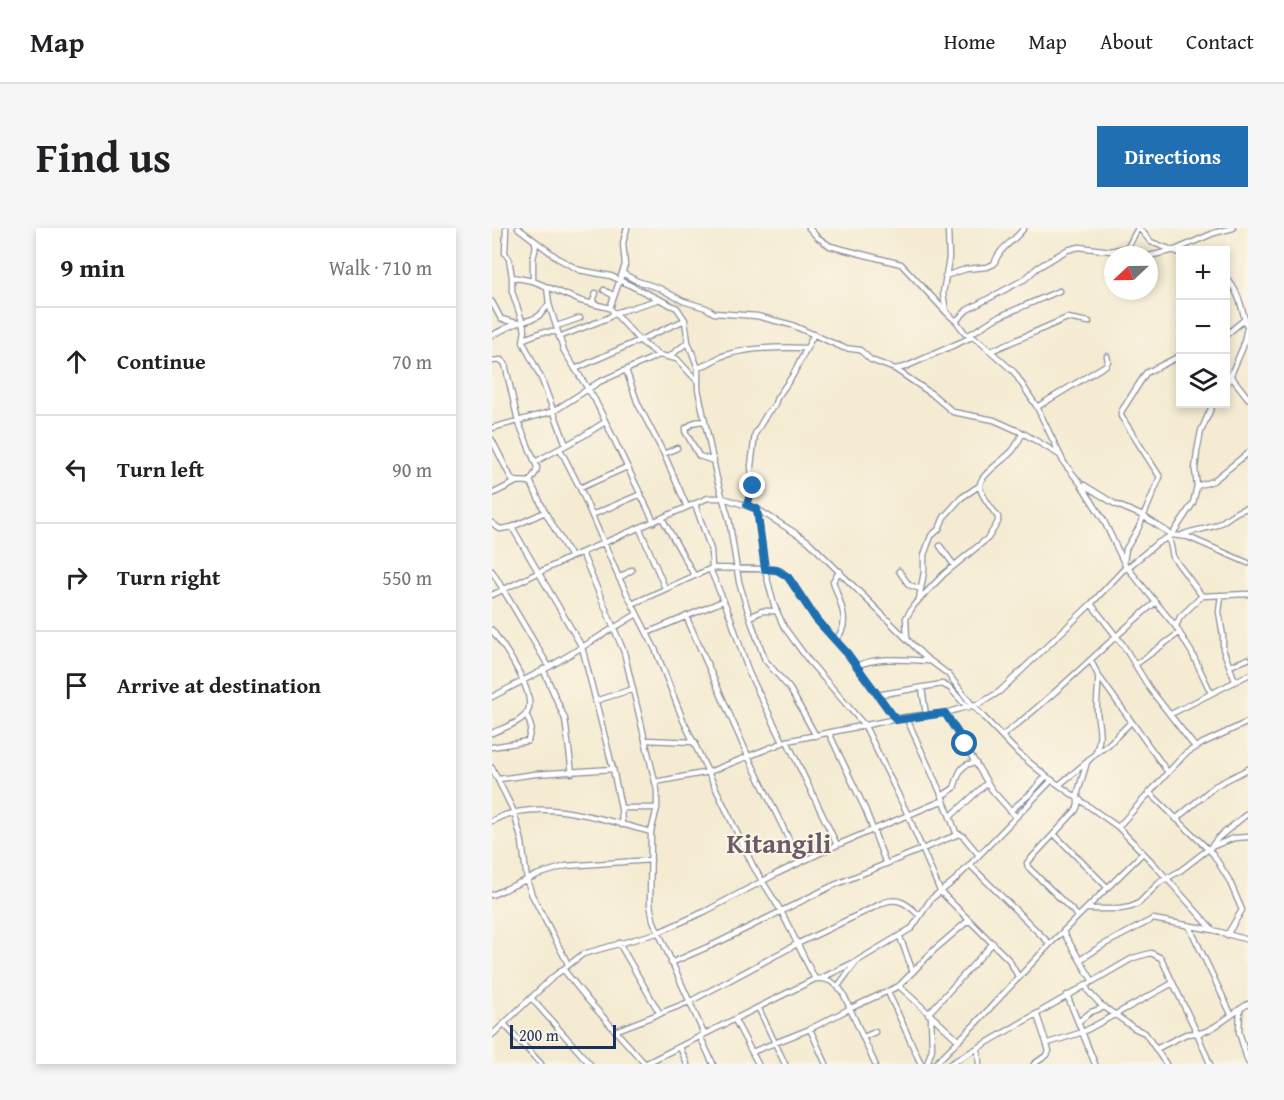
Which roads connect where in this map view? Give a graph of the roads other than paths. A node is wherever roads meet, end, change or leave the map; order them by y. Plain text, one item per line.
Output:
1 (506, 228) edge
2 (518, 228) edge
3 (627, 228) edge
4 (809, 228) edge
5 (948, 228) edge
6 (1023, 228) edge
7 (1139, 228) edge
8 (1233, 228) edge
9 (535, 241) junction
10 (1130, 246) edge
11 (1188, 246) edge
12 (1104, 250) edge
13 (1176, 250) edge
14 (1176, 251) edge
15 (1158, 254) edge
16 (622, 273) junction
17 (945, 276) junction
18 (512, 277) junction
19 (620, 280) junction
20 (533, 281) junction
21 (1230, 283) edge
22 (548, 287) junction
23 (604, 290) dead end
24 (1059, 291) dead end
25 (596, 293) dead end
26 (614, 296) junction
27 (658, 299) junction
28 (492, 302) edge
29 (549, 304) junction
30 (592, 304) junction
31 (610, 308) junction
32 (946, 312) junction
33 (615, 313) junction
34 (580, 318) dead end
35 (685, 320) junction
36 (956, 321) junction
37 (1089, 322) dead end
38 (1246, 322) edge
39 (521, 323) junction
40 (558, 332) junction
41 (1230, 332) edge
42 (492, 334) edge
43 (814, 334) junction
44 (970, 336) junction
45 (524, 339) junction
46 (640, 341) junction
47 (688, 342) junction
48 (805, 348) junction
49 (991, 351) junction
50 (659, 355) junction
51 (670, 356) junction
52 (1107, 356) dead end
53 (1176, 358) edge
54 (492, 361) edge
55 (698, 368) junction
56 (575, 369) junction
57 (895, 369) junction
58 (626, 370) junction
59 (1230, 375) joint
60 (698, 382) junction
61 (588, 389) junction
62 (1248, 398) edge
63 (1037, 406) junction
64 (1211, 408) edge
65 (554, 411) junction
66 (518, 421) junction
67 (705, 421) junction
68 (605, 422) junction
69 (492, 428) edge
70 (1023, 433) junction
71 (492, 440) edge
72 (566, 445) junction
73 (560, 448) junction
74 (677, 448) dead end
75 (494, 451) edge
76 (1248, 453) edge
77 (664, 454) junction
78 (1060, 456) junction
79 (714, 461) junction
80 (535, 462) junction
81 (627, 467) junction
82 (530, 481) junction
83 (516, 482) junction
84 (1080, 483) junction
85 (979, 486) junction
86 (1197, 486) junction
87 (580, 488) junction
88 (492, 494) edge
89 (641, 494) junction
90 (723, 498) junction
91 (694, 504) junction
92 (747, 505) junction
93 (687, 507) junction
94 (1248, 508) edge
95 (757, 509) junction
96 (545, 512) junction
97 (592, 515) junction
98 (1143, 516) junction
99 (662, 518) junction
100 (654, 522) junction
101 (492, 523) edge
102 (512, 527) junction
103 (640, 529) junction
104 (1182, 535) junction
105 (1170, 536) junction
106 (603, 544) junction
107 (940, 546) dead end
108 (582, 553) junction
109 (571, 557) junction
110 (1124, 562) junction
111 (1248, 563) edge
112 (954, 565) junction
113 (737, 567) junction
114 (711, 568) junction
115 (765, 569) junction
116 (1126, 569) junction
117 (632, 570) dead end
118 (492, 571) edge
119 (840, 571) junction
120 (899, 571) dead end
121 (538, 574) junction
122 (694, 575) junction
123 (619, 578) junction
124 (665, 588) junction
125 (921, 589) junction
126 (503, 590) junction
127 (1248, 594) edge
128 (492, 595) edge
129 (1221, 595) junction
130 (1202, 596) junction
131 (920, 599) junction
132 (723, 601) junction
133 (1156, 602) junction
134 (632, 604) junction
135 (1091, 604) junction
136 (777, 611) junction
137 (638, 614) junction
138 (686, 616) junction
139 (750, 617) junction
140 (614, 627) junction
141 (1176, 627) junction
142 (492, 630) edge
143 (647, 633) junction
144 (1179, 633) junction
145 (1116, 636) junction
146 (835, 640) junction
147 (907, 640) junction
148 (582, 647) junction
149 (1248, 659) edge
150 (930, 661) junction
151 (1091, 662) junction
152 (1135, 665) junction
153 (857, 666) junction
154 (1230, 666) junction
155 (546, 668) junction
156 (1098, 675) junction
157 (1248, 675) edge
158 (522, 680) junction
159 (1235, 681) junction
160 (922, 688) junction
161 (633, 689) junction
162 (1211, 693) junction
163 (877, 695) junction
164 (492, 696) edge
165 (595, 700) junction
166 (970, 707) junction
167 (526, 713) junction
168 (945, 713) junction
169 (1171, 714) junction
170 (926, 715) junction
171 (906, 717) junction
172 (896, 720) junction
173 (1131, 722) junction
174 (1248, 722) edge
175 (865, 726) junction
176 (492, 733) edge
177 (829, 733) junction
178 (816, 736) junction
179 (1002, 736) junction
180 (645, 740) junction
181 (785, 741) junction
182 (696, 742) junction
183 (492, 747) edge
184 (1195, 747) junction
185 (1096, 753) junction
186 (748, 756) junction
187 (976, 762) junction
188 (1087, 762) junction
189 (492, 768) edge
190 (613, 769) junction
191 (1248, 769) edge
192 (1167, 771) junction
193 (710, 772) junction
194 (572, 773) junction
195 (1046, 776) junction
196 (499, 779) junction
197 (1052, 780) junction
198 (655, 782) junction
199 (987, 783) junction
200 (1059, 785) junction
201 (1149, 792) junction
202 (1077, 797) junction
203 (943, 798) junction
204 (621, 808) junction
205 (657, 808) junction
206 (1010, 811) junction
207 (514, 812) junction
208 (1248, 813) edge
209 (908, 815) junction
210 (950, 817) junction
211 (1016, 817) junction
212 (1176, 819) junction
213 (492, 821) edge
214 (622, 825) junction
215 (1118, 827) junction
216 (874, 829) junction
217 (651, 832) junction
218 (1054, 834) junction
219 (957, 835) junction
220 (1248, 837) edge
221 (791, 843) junction
222 (837, 845) junction
223 (1209, 848) junction
224 (780, 849) dead end
225 (923, 850) junction
226 (1143, 853) junction
227 (979, 855) junction
228 (651, 860) junction
229 (800, 862) junction
230 (886, 864) junction
231 (970, 865) junction
232 (1166, 877) junction
233 (527, 880) junction
234 (763, 882) junction
235 (1107, 888) junction
236 (940, 891) junction
237 (492, 896) edge
238 (1086, 909) junction
239 (781, 911) junction
240 (920, 916) junction
241 (1078, 916) junction
242 (969, 920) junction
243 (1189, 926) junction
244 (1213, 930) junction
245 (1063, 932) junction
246 (657, 933) junction
247 (1227, 935) junction
248 (900, 937) junction
249 (1248, 940) edge
250 (619, 943) junction
251 (993, 943) junction
252 (797, 944) junction
253 (1050, 944) junction
254 (1080, 960) junction
255 (857, 961) junction
256 (670, 963) junction
257 (568, 964) junction
258 (563, 969) junction
259 (913, 972) junction
260 (822, 978) junction
261 (1019, 978) junction
262 (815, 979) junction
263 (1092, 980) junction
264 (1173, 983) junction
265 (1086, 984) junction
266 (838, 986) junction
267 (899, 986) junction
268 (888, 992) junction
269 (1067, 995) junction
270 (532, 999) junction
271 (689, 1002) junction
272 (1248, 1004) edge
273 (1105, 1007) junction
274 (851, 1008) junction
275 (759, 1009) junction
276 (1240, 1009) junction
277 (660, 1014) junction
278 (1115, 1014) junction
279 (1231, 1014) junction
280 (1037, 1015) junction
281 (930, 1016) junction
282 (735, 1020) junction
283 (1078, 1022) junction
284 (504, 1024) junction
285 (810, 1029) junction
286 (615, 1031) junction
287 (875, 1032) dead end
288 (1083, 1032) junction
289 (1197, 1033) junction
290 (492, 1035) edge
291 (702, 1035) junction
292 (864, 1037) junction
293 (959, 1041) junction
294 (775, 1043) junction
295 (1048, 1043) junction
296 (680, 1047) junction
297 (978, 1049) junction
298 (1156, 1049) junction
299 (752, 1052) junction
300 (1247, 1054) edge
301 (1248, 1062) edge
302 (541, 1064) edge
303 (590, 1064) edge
304 (645, 1064) edge
305 (687, 1064) edge
306 (713, 1064) edge
307 (758, 1064) edge
308 (785, 1064) edge
309 (826, 1064) edge
310 (874, 1064) edge
311 (921, 1064) edge
312 (927, 1064) edge
313 (935, 1064) edge
314 (950, 1064) edge
315 (979, 1064) edge
316 (1034, 1064) edge
317 (1095, 1064) edge
318 (1166, 1064) edge
319 (1210, 1064) edge

1 - 18 street
2 - 9 street
3 - 16 street
4 - 32 street
5 - 17 street
6 - 17 street
7 - 10 street
7 - 13 street
8 - 11 street
9 - 19 street
9 - 20 street
12 - 36 street
14 - 15 street
16 - 19 street
16 - 43 street
17 - 32 street
18 - 20 street
18 - 39 street
19 - 26 street
19 - 27 street
20 - 22 street
21 - 38 street
22 - 29 street
22 - 30 street
23 - 26 street
24 - 44 street
25 - 30 street
26 - 31 street
27 - 33 street
27 - 35 street
28 - 39 street
29 - 39 street
29 - 40 street
30 - 31 street
31 - 33 street
32 - 36 street
33 - 40 street
33 - 46 street
34 - 40 street
35 - 46 street
35 - 47 street
36 - 44 street
37 - 49 street
38 - 41 street
38 - 59 street
39 - 42 street
39 - 45 street
40 - 45 street
40 - 56 street
43 - 48 street
43 - 57 street
44 - 49 street
44 - 57 street
45 - 65 street
46 - 50 street
46 - 56 street
47 - 51 street
47 - 55 street
48 - 55 street
48 - 92 street
49 - 63 street
50 - 51 street
50 - 58 street
51 - 60 street
52 - 63 street
53 - 98 street
54 - 66 street
55 - 60 street
56 - 61 street
57 - 70 street
58 - 61 street
58 - 77 street
59 - 62 street
60 - 67 street
61 - 65 street
61 - 68 street
63 - 78 street
64 - 86 street
65 - 66 street
65 - 72 street
66 - 69 street
66 - 80 street
67 - 79 street
67 - 79 street
68 - 72 street
68 - 81 street
70 - 78 street
70 - 85 street
71 - 75 street
72 - 73 street
73 - 80 street
73 - 87 street
74 - 77 street
75 - 83 street
76 - 86 street
77 - 93 street
78 - 84 street
79 - 90 street
80 - 82 street
81 - 87 street
81 - 89 street
82 - 83 street
82 - 96 street
83 - 88 street
84 - 98 street
84 - 110 street
85 - 112 street
85 - 125 street
86 - 105 street
87 - 97 street
89 - 97 street
89 - 100 street
90 - 91 street
90 - 92 street
90 - 113 street
91 - 93 street
91 - 114 street
92 - 95 street
93 - 99 street
94 - 104 street
95 - 115 street
95 - 119 street
96 - 102 street
96 - 109 street
97 - 106 street
98 - 105 street
98 - 110 street
99 - 100 street
99 - 122 street
100 - 103 street
101 - 102 street
102 - 121 street
103 - 106 street
103 - 124 street
104 - 105 street
104 - 111 street
105 - 116 street
105 - 130 street
106 - 108 street
106 - 123 street
107 - 112 street
108 - 109 street
108 - 140 street
109 - 121 street
110 - 116 street
112 - 131 street
113 - 114 street
113 - 115 street
113 - 139 street
114 - 122 street
114 - 132 street
115 - 136 street
115 - 146 street
116 - 133 street
116 - 135 street
117 - 123 street
118 - 126 street
119 - 146 street
119 - 147 street
120 - 125 street
121 - 126 street
121 - 148 street
122 - 124 street
123 - 134 street
124 - 134 street
125 - 131 street
126 - 128 street
126 - 155 street
127 - 129 street
129 - 130 street
129 - 154 street
130 - 141 street
131 - 147 street
132 - 138 street
132 - 181 street
133 - 141 street
133 - 145 street
134 - 137 street
135 - 145 street
135 - 166 street
136 - 139 street
136 - 175 street
137 - 140 street
137 - 143 street
138 - 143 street
138 - 186 street
139 - 178 street
140 - 148 street
140 - 161 street
141 - 144 street
142 - 158 street
143 - 182 street
144 - 152 street
144 - 162 street
145 - 151 street
145 - 152 street
146 - 153 street
147 - 150 street
148 - 155 street
148 - 165 street
149 - 154 street
150 - 153 street
150 - 166 street
151 - 156 street
151 - 179 street
152 - 169 street
153 - 163 street
154 - 159 street
155 - 158 street
155 - 194 street
156 - 173 street
156 - 185 street
157 - 159 street
158 - 164 street
158 - 167 street
159 - 162 street
160 - 163 street
160 - 166 street
160 - 170 street
161 - 165 street
161 - 180 street
162 - 169 street
163 - 172 street
165 - 190 street
166 - 168 street
166 - 179 street
167 - 176 street
167 - 183 street
168 - 170 street
168 - 187 street
169 - 184 street
170 - 171 street
171 - 172 street
171 - 203 street
172 - 175 street
173 - 185 street
173 - 192 street
174 - 184 street
175 - 177 street
175 - 209 street
177 - 178 street
177 - 216 street
178 - 181 street
179 - 195 street
180 - 182 street
180 - 198 street
181 - 186 street
181 - 222 street
182 - 193 street
184 - 192 street
185 - 188 street
186 - 193 street
186 - 221 street
187 - 199 street
187 - 203 street
188 - 200 street
188 - 202 street
189 - 196 street
190 - 194 street
190 - 204 street
191 - 212 street
192 - 201 street
193 - 198 street
193 - 234 street
194 - 196 street
195 - 197 street
195 - 206 street
196 - 207 street
197 - 200 street
197 - 211 street
198 - 205 street
199 - 206 street
199 - 210 street
200 - 202 street
201 - 212 street
201 - 215 street
202 - 215 street
202 - 218 street
203 - 209 street
203 - 210 street
204 - 205 street
204 - 214 street
205 - 217 street
206 - 211 street
207 - 213 street
207 - 214 street
207 - 233 street
208 - 223 street
209 - 216 street
209 - 225 street
210 - 219 street
211 - 227 street
212 - 223 street
214 - 217 street
215 - 226 street
216 - 222 street
216 - 230 street
217 - 228 street
218 - 235 street
218 - 241 street
219 - 225 street
219 - 227 street
220 - 223 street
221 - 224 street
221 - 229 street
222 - 229 street
223 - 232 street
223 - 247 street
225 - 230 street
225 - 236 street
226 - 232 street
226 - 235 street
227 - 231 street
228 - 233 street
228 - 246 street
229 - 234 street
230 - 239 street
231 - 236 street
231 - 253 street
232 - 238 street
232 - 244 street
233 - 237 street
233 - 257 street
234 - 239 street
234 - 246 street
235 - 238 street
236 - 240 street
236 - 242 street
238 - 241 street
239 - 252 street
239 - 256 street
240 - 248 street
240 - 252 street
241 - 245 street
242 - 251 street
242 - 259 street
243 - 244 street
243 - 254 street
243 - 279 street
244 - 247 street
245 - 253 street
245 - 254 street
246 - 250 street
246 - 256 street
247 - 249 street
248 - 255 street
248 - 259 street
250 - 257 street
250 - 277 street
251 - 261 street
251 - 281 street
252 - 262 street
252 - 271 street
253 - 261 street
254 - 263 street
255 - 260 street
255 - 266 street
256 - 271 street
257 - 258 street
258 - 270 street
258 - 286 street
259 - 267 street
260 - 262 street
260 - 266 street
261 - 293 street
262 - 275 street
263 - 264 street
263 - 265 street
264 - 278 street
264 - 289 street
265 - 269 street
265 - 273 street
266 - 274 street
267 - 268 street
267 - 281 street
268 - 274 street
268 - 311 street
269 - 280 street
269 - 283 street
270 - 284 street
270 - 303 street
271 - 277 street
271 - 291 street
272 - 276 street
273 - 278 street
273 - 283 street
274 - 285 street
274 - 292 street
275 - 282 street
275 - 294 street
276 - 279 street
276 - 300 street
277 - 286 street
278 - 288 street
278 - 298 street
279 - 289 street
280 - 295 street
280 - 297 street
281 - 293 street
281 - 312 street
282 - 291 street
282 - 299 street
283 - 288 street
284 - 290 street
284 - 302 street
285 - 294 street
285 - 309 street
286 - 304 street
287 - 292 street
288 - 295 street
288 - 317 street
289 - 298 street
289 - 319 street
291 - 296 street
291 - 306 street
292 - 310 street
293 - 313 street
294 - 299 street
294 - 308 street
295 - 316 street
296 - 304 street
296 - 305 street
297 - 314 street
297 - 315 street
298 - 318 street
299 - 307 street
300 - 301 street

